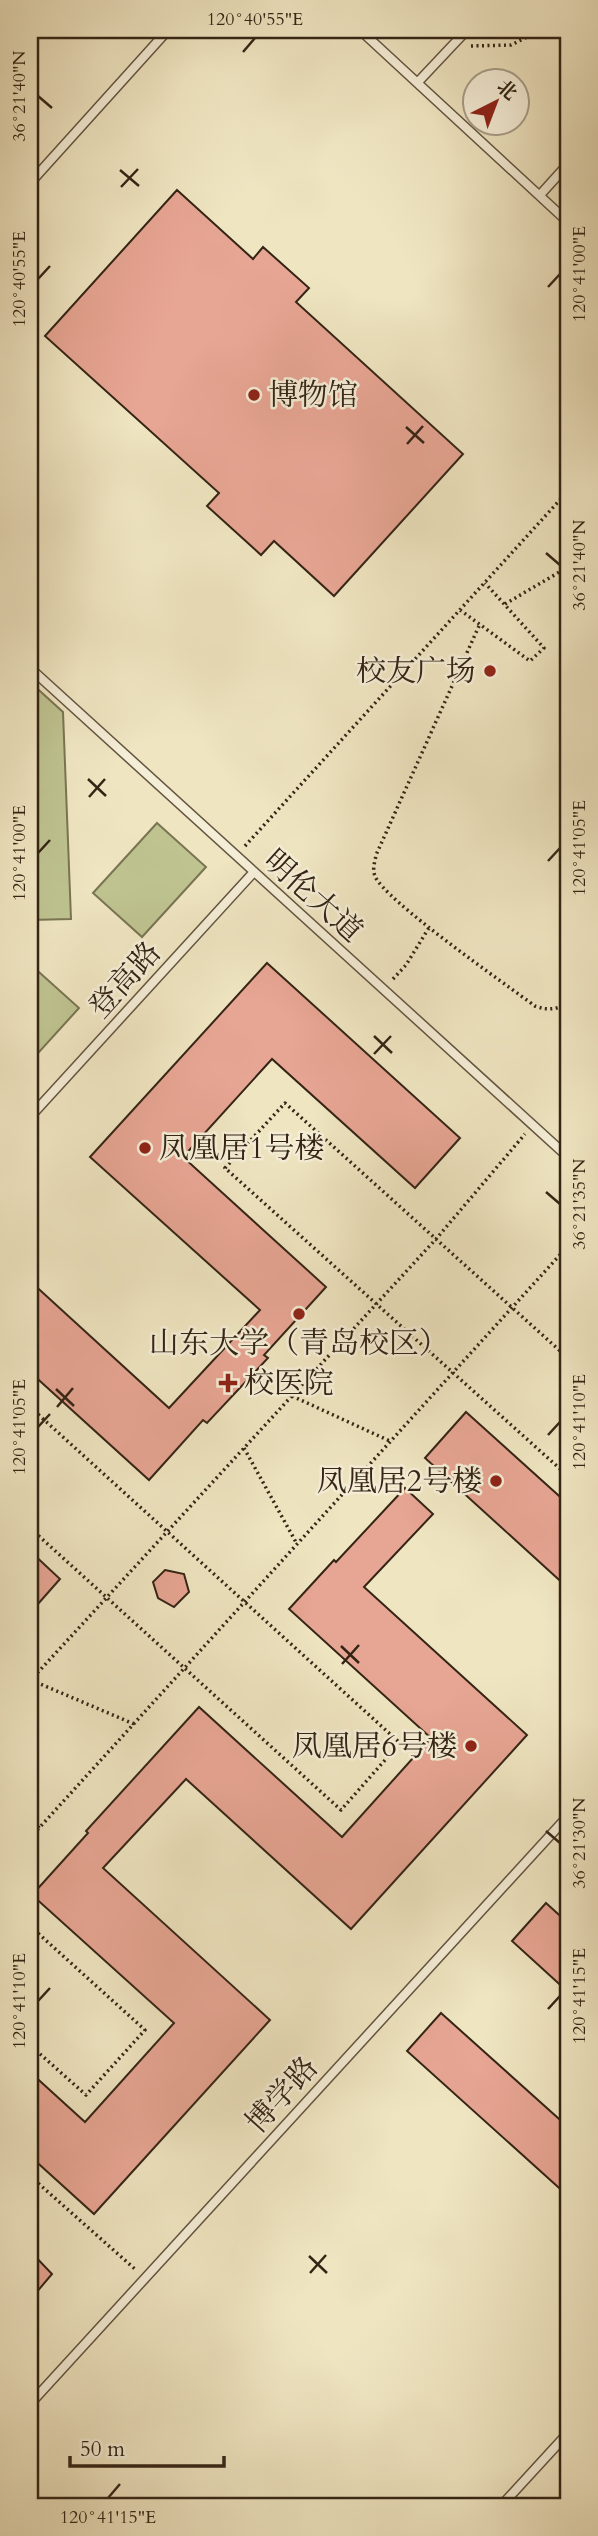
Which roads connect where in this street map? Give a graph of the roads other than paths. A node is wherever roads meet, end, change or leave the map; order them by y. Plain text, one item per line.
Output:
1 (168, 30) edge
2 (360, 30) edge
3 (467, 30) edge
4 (418, 82) junction
5 (568, 164) edge
6 (30, 183) edge
7 (540, 195) junction
8 (566, 216) edge
9 (30, 668) edge
10 (253, 873) junction
11 (30, 1117) edge
12 (568, 1157) edge
13 (568, 1815) edge
14 (30, 2404) edge
15 (568, 2433) edge
16 (502, 2506) edge

1 - 6 lane
2 - 4 lane
3 - 4 lane
4 - 7 lane
5 - 7 lane
7 - 8 lane
9 - 10 lane, 明伦大道
10 - 11 lane, 登高路
10 - 12 lane, 明伦大道
13 - 14 lane, 博学路
15 - 16 lane

